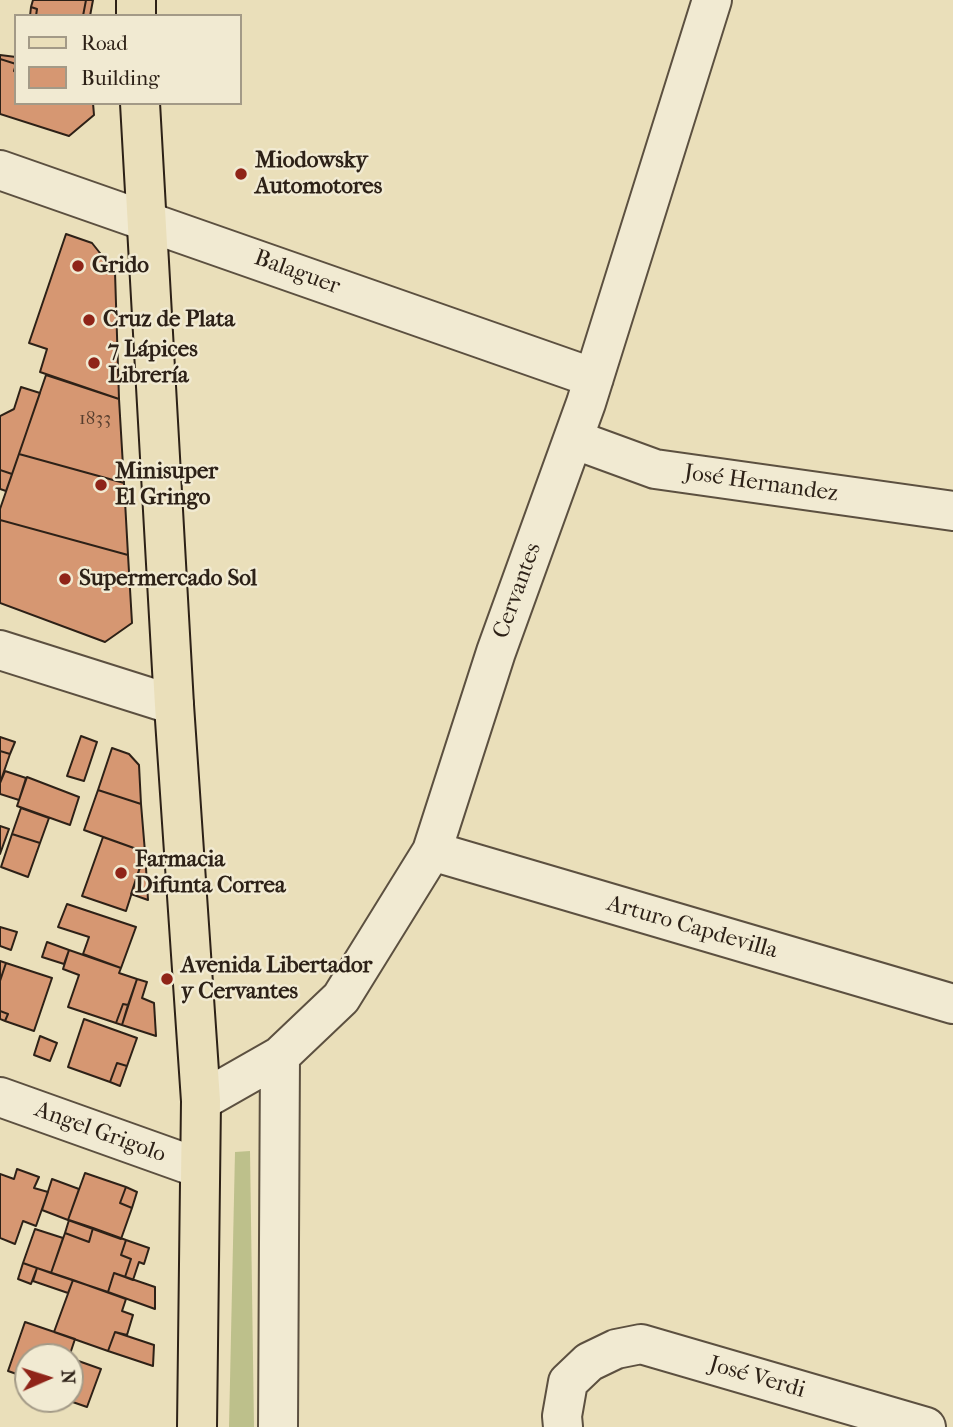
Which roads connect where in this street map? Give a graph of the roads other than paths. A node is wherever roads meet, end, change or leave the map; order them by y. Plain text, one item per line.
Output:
1 (712, 0) edge
2 (140, 105) edge
3 (0, 170) edge
4 (146, 219) junction
5 (594, 378) junction
6 (573, 439) junction
7 (953, 511) edge
8 (0, 650) edge
9 (174, 705) junction
10 (432, 851) junction
11 (953, 1004) edge
12 (280, 1056) junction
13 (0, 1097) edge
14 (201, 1101) junction
15 (199, 1168) junction
16 (197, 1427) edge
17 (278, 1427) edge
18 (563, 1427) edge
19 (926, 1427) edge

1 - 5 street, Cervantes
2 - 4 main road
3 - 4 street, Balaguer
4 - 5 street, Balaguer
4 - 9 main road
5 - 6 street, Cervantes
6 - 7 street, José Hernandez
6 - 10 street, Cervantes
8 - 9 street
9 - 14 main road
10 - 11 street, Arturo Capdevilla
10 - 12 street, Cervantes
12 - 14 street, Cervantes
12 - 17 street
13 - 15 street, Angel Grigolo
14 - 15 main road
15 - 16 main road
18 - 19 street, José Verdi

